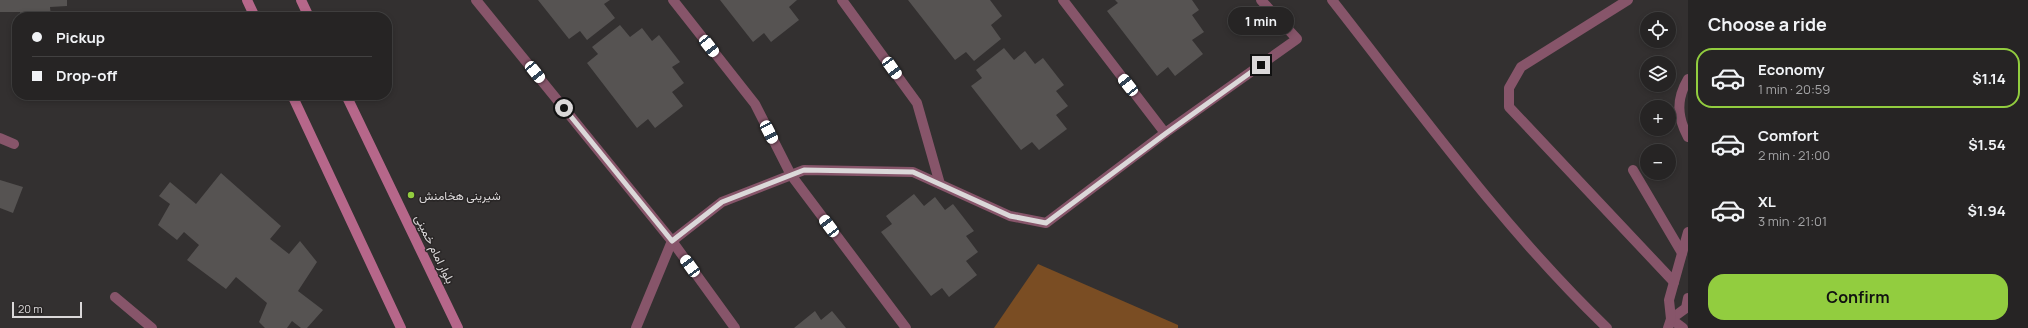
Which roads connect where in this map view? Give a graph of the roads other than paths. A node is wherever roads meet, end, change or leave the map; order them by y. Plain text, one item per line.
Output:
1 (248, 0) edge
2 (301, 0) edge
3 (476, 0) edge
4 (673, 0) edge
5 (842, 0) edge
6 (1063, 0) edge
7 (1261, 0) edge
8 (1332, 0) edge
9 (1628, 0) edge
10 (254, 12) edge
11 (307, 12) edge
12 (1688, 79) edge
13 (294, 100) edge
14 (348, 100) edge
15 (1165, 134) junction
16 (1688, 137) edge
17 (0, 138) edge
18 (14, 144) dead end
19 (1633, 170) dead end
20 (791, 175) junction
21 (940, 184) junction
22 (1688, 232) edge
23 (672, 241) junction
24 (1682, 253) junction
25 (1674, 282) junction
26 (115, 297) dead end
27 (1688, 298) edge
28 (1670, 323) edge
29 (152, 328) edge
30 (401, 328) edge
31 (458, 328) edge
32 (636, 328) edge
33 (735, 328) edge
34 (906, 328) edge
35 (1607, 328) edge
36 (1683, 328) edge

1 - 10 main road
2 - 11 main road
3 - 23 street
4 - 20 street
5 - 21 street
6 - 15 street
7 - 15 street
8 - 35 street
9 - 25 street
12 - 16 street
13 - 30 main road
14 - 31 main road, بلوار امام خمینی
15 - 21 street
17 - 18 street
19 - 24 street
20 - 21 street
20 - 23 street
20 - 34 street
22 - 24 street
23 - 32 street
23 - 33 street
24 - 25 street
25 - 28 street
26 - 29 street
27 - 28 street
28 - 36 street

